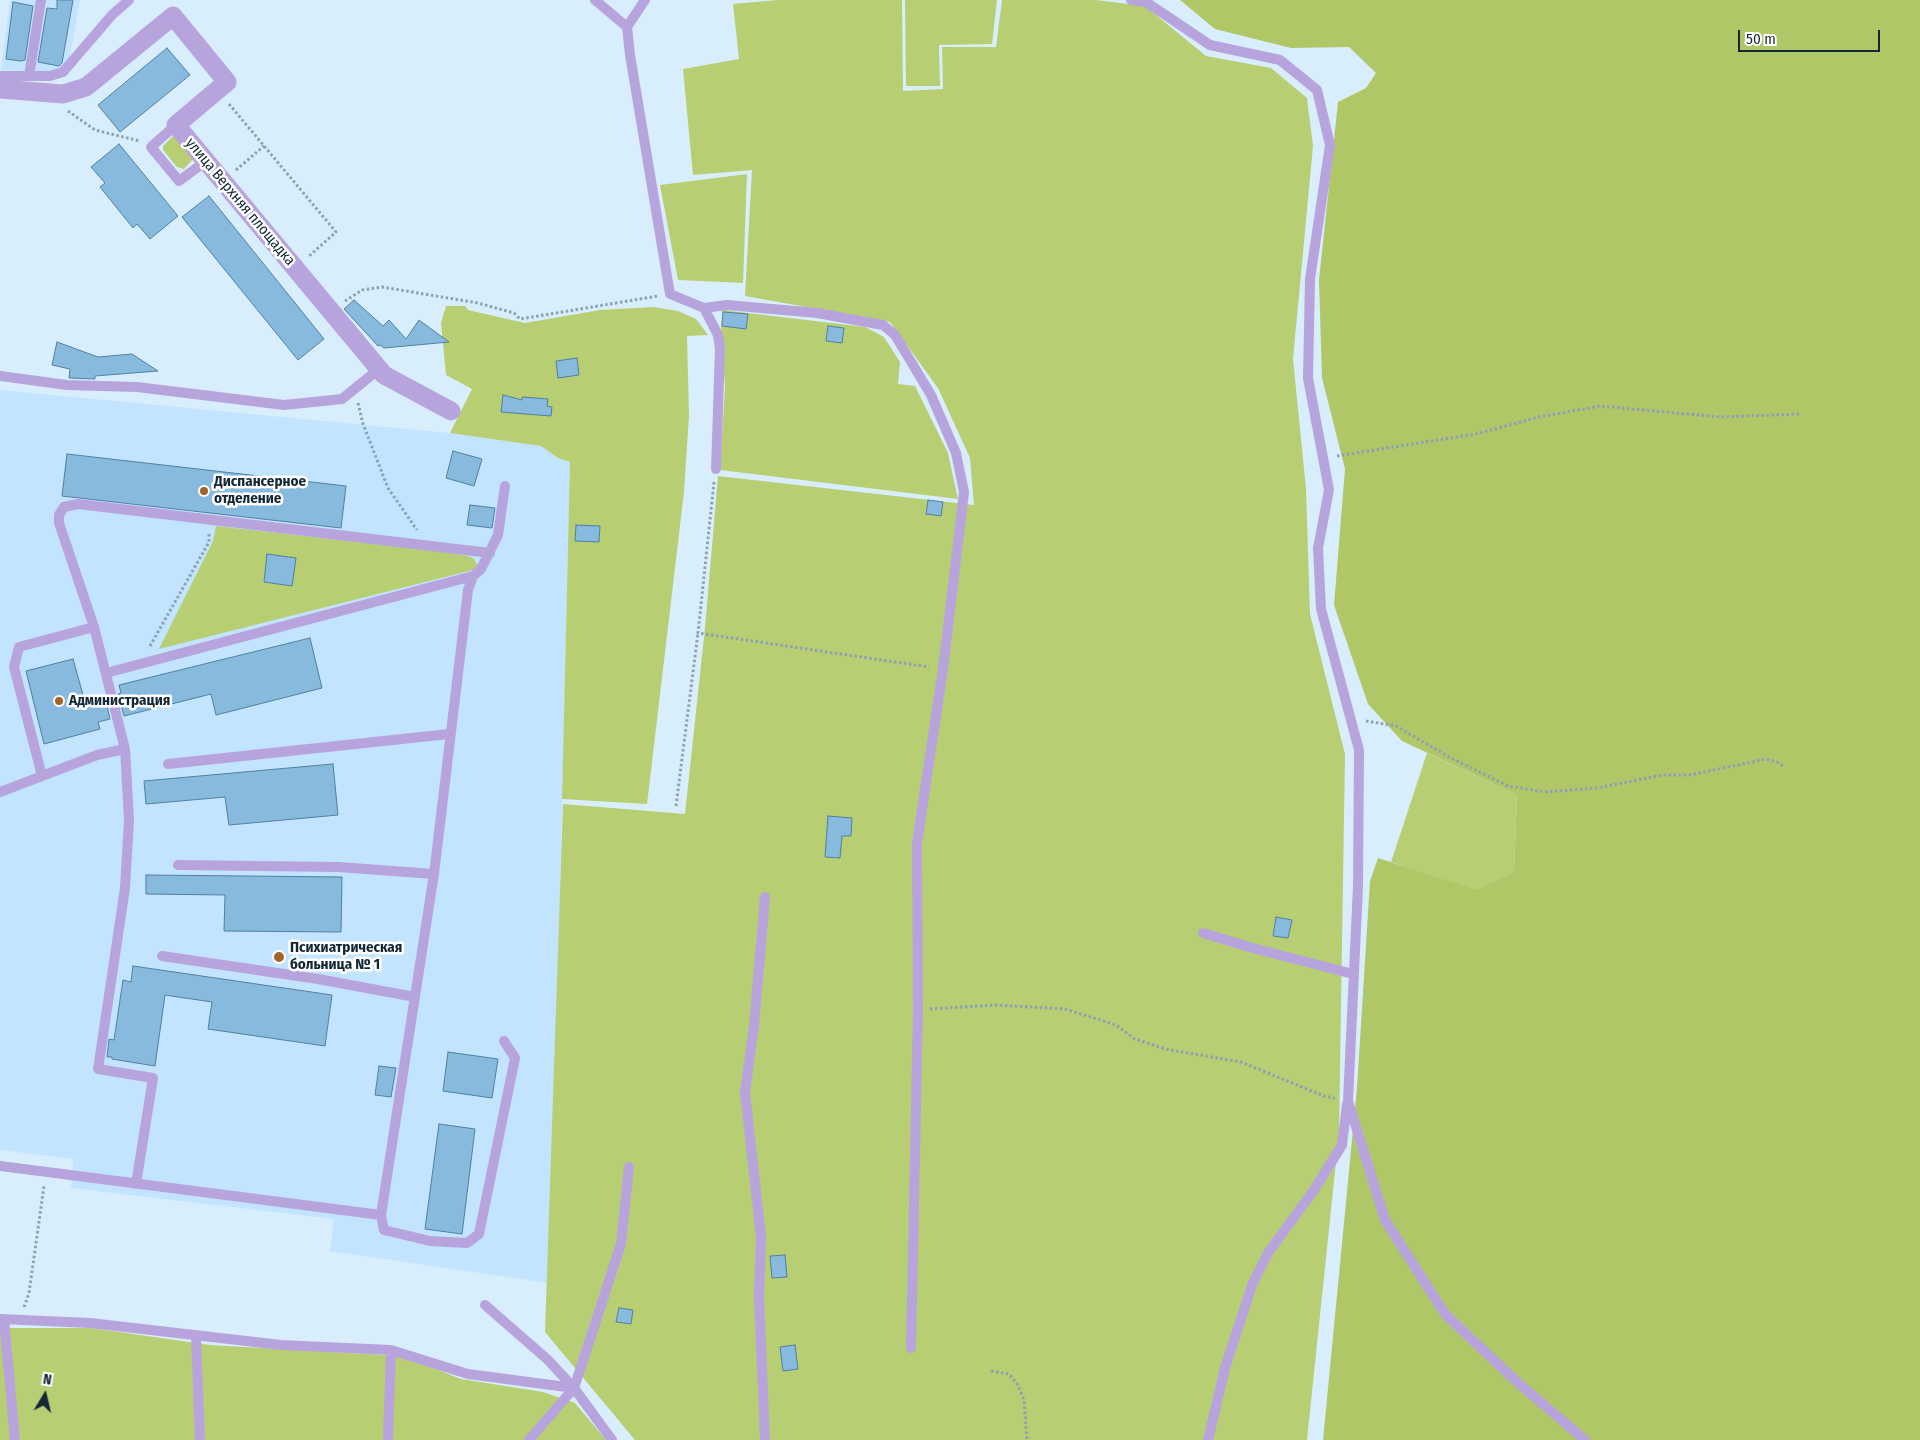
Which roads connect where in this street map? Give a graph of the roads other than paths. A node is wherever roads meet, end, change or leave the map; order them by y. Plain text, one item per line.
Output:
1 (41, 0) edge
2 (129, 0) edge
3 (595, 0) edge
4 (644, 0) edge
5 (1131, 0) edge
6 (627, 27) junction
7 (0, 76) edge
8 (29, 76) junction
9 (0, 89) edge
10 (176, 125) junction
11 (206, 161) junction
12 (704, 308) junction
13 (378, 368) junction
14 (0, 376) edge
15 (451, 411) dead end
16 (716, 469) road end
17 (505, 486) dead end
18 (490, 553) junction
19 (473, 576) junction
20 (94, 626) junction
21 (106, 673) junction
22 (449, 734) junction
23 (125, 749) junction
24 (168, 764) dead end
25 (42, 776) junction
26 (0, 792) edge
27 (178, 865) dead end
28 (434, 874) junction
29 (765, 897) dead end
30 (1203, 933) dead end
31 (162, 956) dead end
32 (1353, 974) junction
33 (415, 997) junction
34 (504, 1041) dead end
35 (1348, 1101) junction
36 (0, 1166) edge
37 (629, 1167) dead end
38 (136, 1184) junction
39 (381, 1215) junction
40 (485, 1305) dead end
41 (2, 1319) edge
42 (196, 1335) junction
43 (911, 1348) dead end
44 (391, 1350) junction
45 (574, 1388) junction
46 (15, 1440) edge
47 (200, 1440) edge
48 (388, 1440) edge
49 (528, 1440) edge
50 (612, 1440) edge
51 (765, 1440) edge
52 (1208, 1440) edge
53 (1585, 1440) edge

1 - 8 lane
2 - 8 lane
3 - 6 lane
4 - 6 lane
5 - 32 lane
6 - 12 lane
7 - 8 lane
9 - 10 street, улица Верхняя площадка
10 - 11 street, улица Верхняя площадка
10 - 11 lane
11 - 13 street, улица Верхняя площадка
12 - 16 lane
12 - 43 lane
13 - 14 lane
13 - 15 street, улица Верхняя площадка
17 - 18 lane
18 - 19 lane
18 - 20 lane
19 - 21 lane
19 - 22 lane
20 - 21 lane
20 - 25 lane
21 - 23 lane
22 - 24 lane
22 - 28 lane
23 - 25 lane
23 - 38 lane
25 - 26 lane
27 - 28 lane
28 - 33 lane
29 - 51 lane
30 - 32 lane
31 - 33 lane
32 - 35 lane
33 - 39 lane
34 - 39 lane
35 - 52 lane
35 - 53 lane
36 - 38 lane
37 - 45 lane
38 - 39 lane
40 - 45 lane
41 - 42 lane
41 - 46 lane
42 - 44 lane
42 - 47 lane
44 - 45 lane
44 - 48 lane
45 - 49 lane
45 - 50 lane

